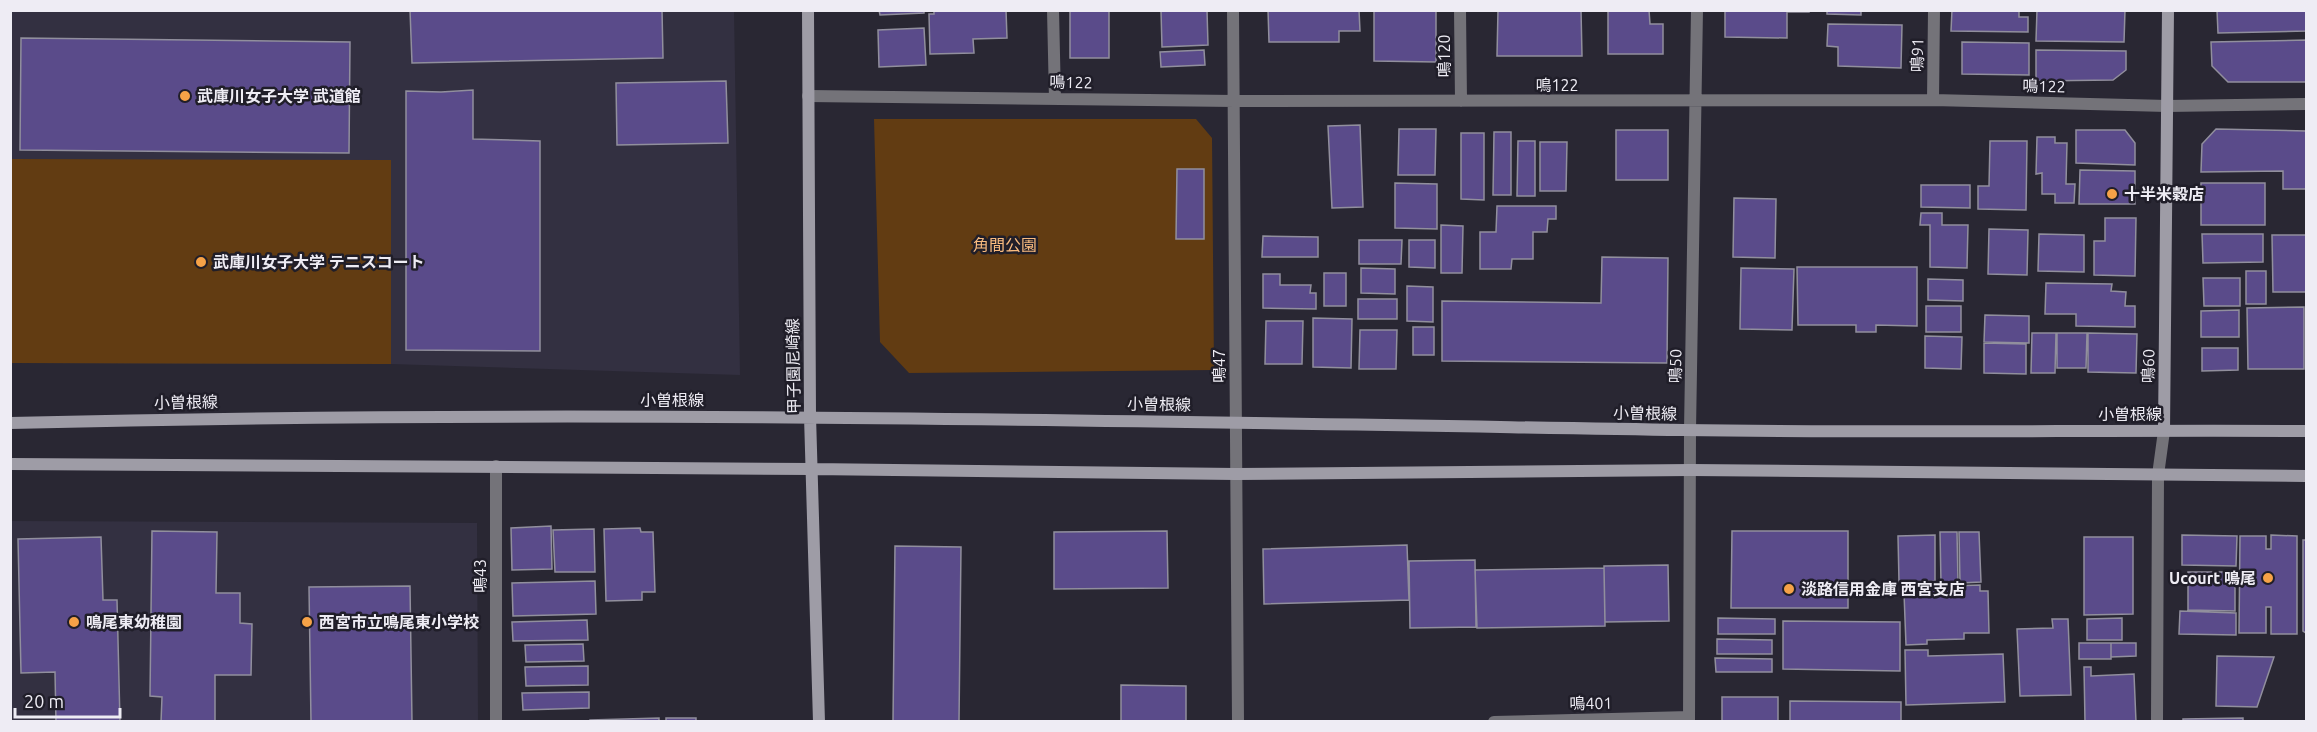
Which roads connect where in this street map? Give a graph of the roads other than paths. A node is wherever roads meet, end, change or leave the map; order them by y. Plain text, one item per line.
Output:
1 (808, 10) edge
2 (1053, 10) edge
3 (1233, 10) edge
4 (1460, 10) edge
5 (1697, 10) edge
6 (1934, 10) edge
7 (2168, 10) edge
8 (808, 96) junction
9 (1055, 99) junction
10 (1235, 100) junction
11 (1933, 100) junction
12 (1461, 101) junction
13 (1697, 101) junction
14 (2307, 104) edge
15 (2167, 105) junction
16 (810, 416) junction
17 (1236, 422) junction
18 (10, 423) edge
19 (1690, 430) junction
20 (2164, 431) junction
21 (2307, 431) edge
22 (10, 464) edge
23 (496, 466) junction
24 (812, 469) junction
25 (1690, 470) junction
26 (1236, 474) junction
27 (2158, 475) junction
28 (2307, 476) edge
29 (1689, 719) edge
30 (496, 722) edge
31 (819, 722) edge
32 (1238, 722) edge
33 (1494, 722) edge
34 (2157, 722) edge

1 - 8 street, 甲子園尼崎線
2 - 9 street
3 - 10 street, 鳴47
4 - 12 street, 鳴120
5 - 13 street, 鳴50
6 - 11 street, 鳴91
7 - 15 street, 鳴60
8 - 9 street, 鳴122
8 - 16 street, 甲子園尼崎線
9 - 10 street, 鳴122
10 - 12 street, 鳴122
10 - 17 street, 鳴47
11 - 13 street, 鳴122
11 - 15 street, 鳴122
12 - 13 street, 鳴122
13 - 19 street, 鳴50
14 - 15 street, 鳴122
15 - 20 street, 鳴60
16 - 17 street, 小曽根線
16 - 18 street, 小曽根線
16 - 24 street, 甲子園尼崎線
17 - 19 street, 小曽根線
17 - 26 street, 鳴47
19 - 20 street, 小曽根線
19 - 25 street, 鳴50
20 - 21 street, 小曽根線
20 - 27 street, 鳴60
22 - 23 street
23 - 24 street
23 - 30 street, 鳴43
24 - 26 street
24 - 31 street, 甲子園尼崎線
25 - 26 street
25 - 27 street
25 - 29 street, 鳴50
26 - 32 street, 鳴47
27 - 28 street
27 - 34 street, 鳴60
29 - 33 street, 鳴401

